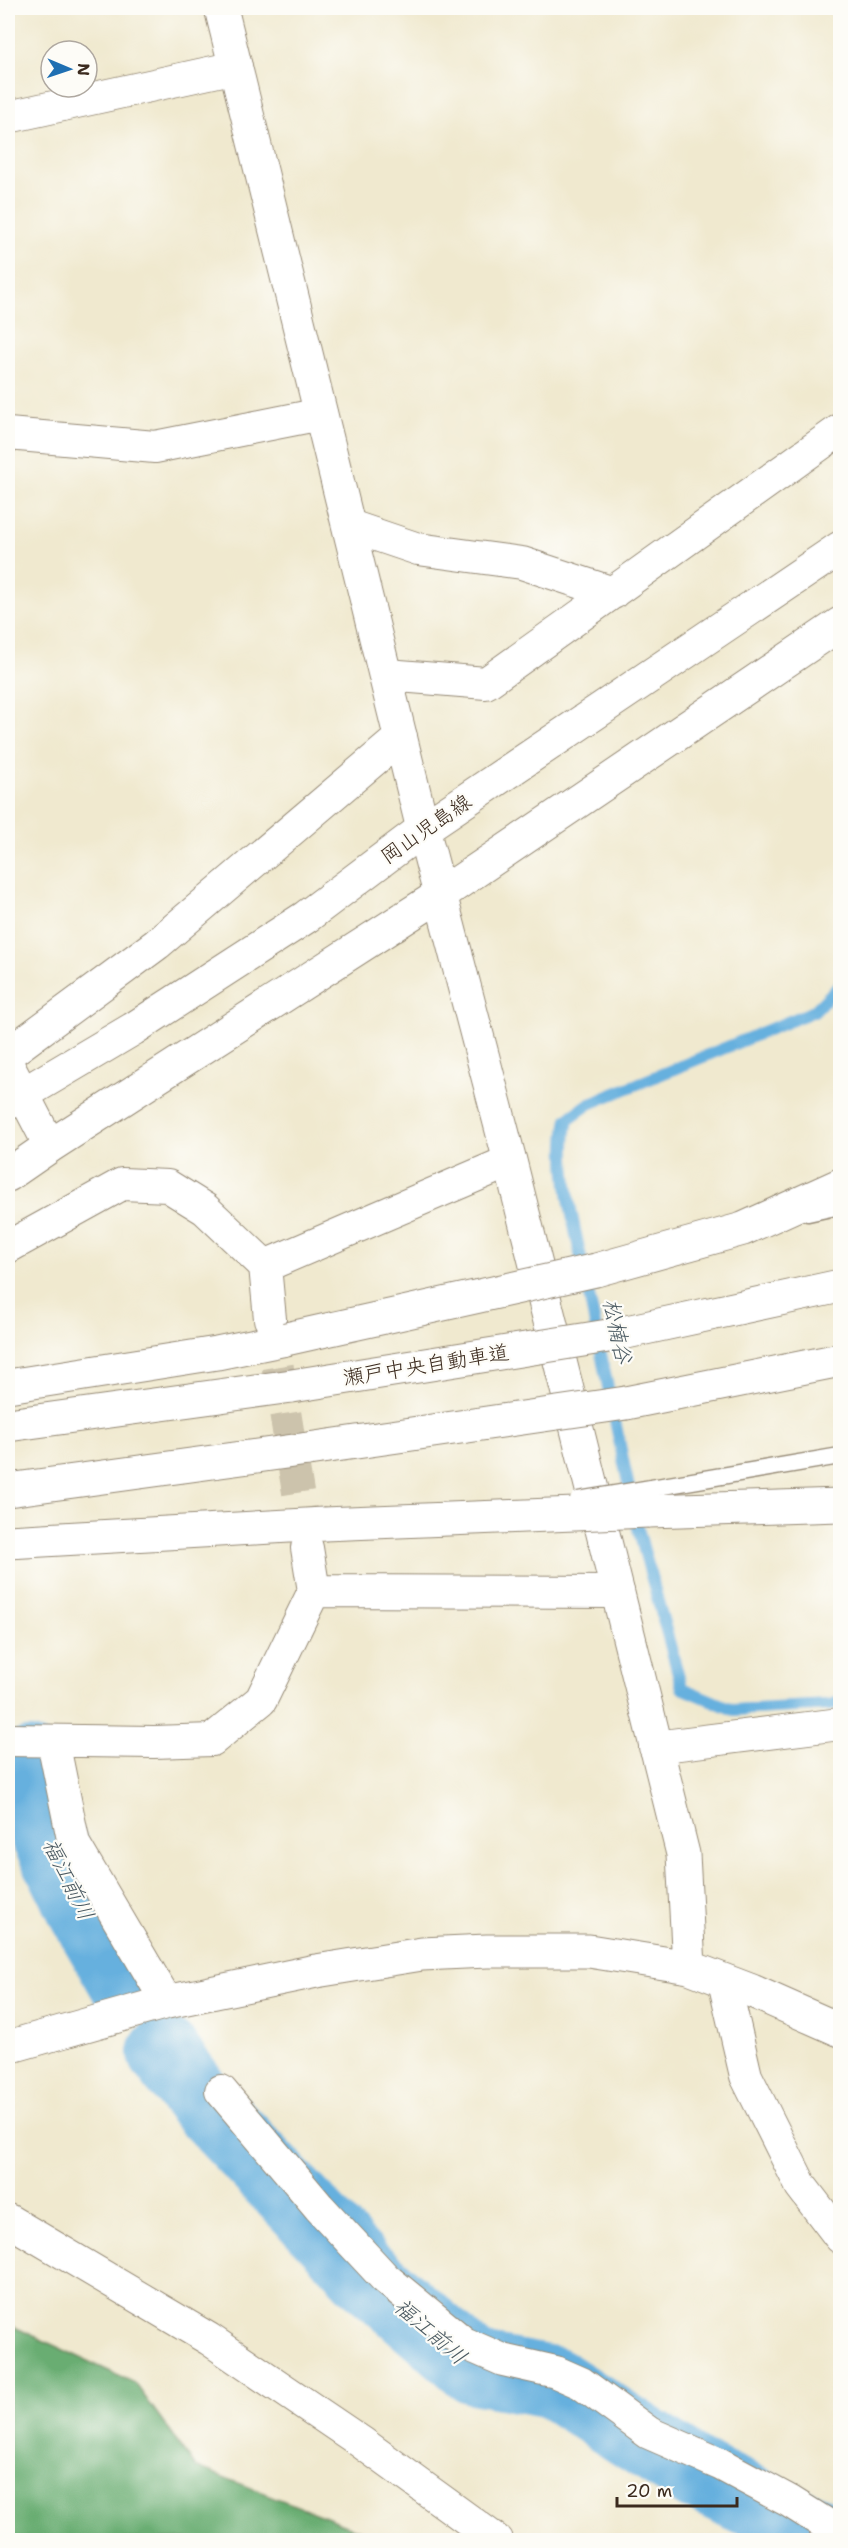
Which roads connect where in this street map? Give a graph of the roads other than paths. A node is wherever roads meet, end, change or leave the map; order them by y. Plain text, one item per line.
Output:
1 (221, 8) edge
2 (236, 67) junction
3 (8, 117) edge
4 (321, 414) junction
5 (840, 430) edge
6 (8, 434) edge
7 (350, 526) junction
8 (840, 548) edge
9 (613, 593) junction
10 (840, 624) edge
11 (387, 675) junction
12 (401, 737) junction
13 (423, 829) junction
14 (440, 895) junction
15 (8, 1054) edge
16 (12, 1087) edge
17 (50, 1146) junction
18 (510, 1161) junction
19 (8, 1175) edge
20 (840, 1185) edge
21 (840, 1206) edge
22 (743, 1229) junction
23 (8, 1247) edge
24 (265, 1266) junction
25 (840, 1286) edge
26 (278, 1329) junction
27 (840, 1360) edge
28 (8, 1386) edge
29 (8, 1425) edge
30 (840, 1456) edge
31 (8, 1490) edge
32 (647, 1500) junction
33 (840, 1505) edge
34 (315, 1536) junction
35 (8, 1542) edge
36 (314, 1591) junction
37 (618, 1592) junction
38 (840, 1724) edge
39 (8, 1740) edge
40 (53, 1741) junction
41 (656, 1746) junction
42 (689, 1967) junction
43 (724, 1981) junction
44 (167, 2002) junction
45 (840, 2030) edge
46 (8, 2047) edge
47 (221, 2091) dead end
48 (8, 2220) edge
49 (840, 2237) edge
50 (840, 2533) edge
51 (496, 2541) edge

1 - 2 main road
2 - 3 street
2 - 4 main road
4 - 6 street
4 - 7 main road
5 - 9 street
7 - 9 street
7 - 11 main road
8 - 13 main road, 岡山児島線
9 - 11 street
10 - 14 main road
11 - 12 main road
12 - 13 main road
12 - 15 street
13 - 14 main road
13 - 16 main road, 岡山児島線
14 - 17 main road
14 - 18 main road
16 - 17 street
17 - 19 main road
18 - 24 street
18 - 37 main road
20 - 22 main road
21 - 22 lane
22 - 26 main road, bridge
23 - 24 street
24 - 26 street
25 - 29 main road, 瀬戸中央自動車道, bridge
26 - 28 main road
27 - 31 main road, bridge
30 - 32 lane
32 - 33 main road
32 - 34 main road, bridge
34 - 35 main road
34 - 36 street
36 - 37 street
36 - 40 street
37 - 41 main road
38 - 41 street
39 - 40 street
40 - 44 street
41 - 42 main road
42 - 43 main road
42 - 44 main road
43 - 45 main road
43 - 49 street
44 - 46 main road
47 - 50 street
48 - 51 street

